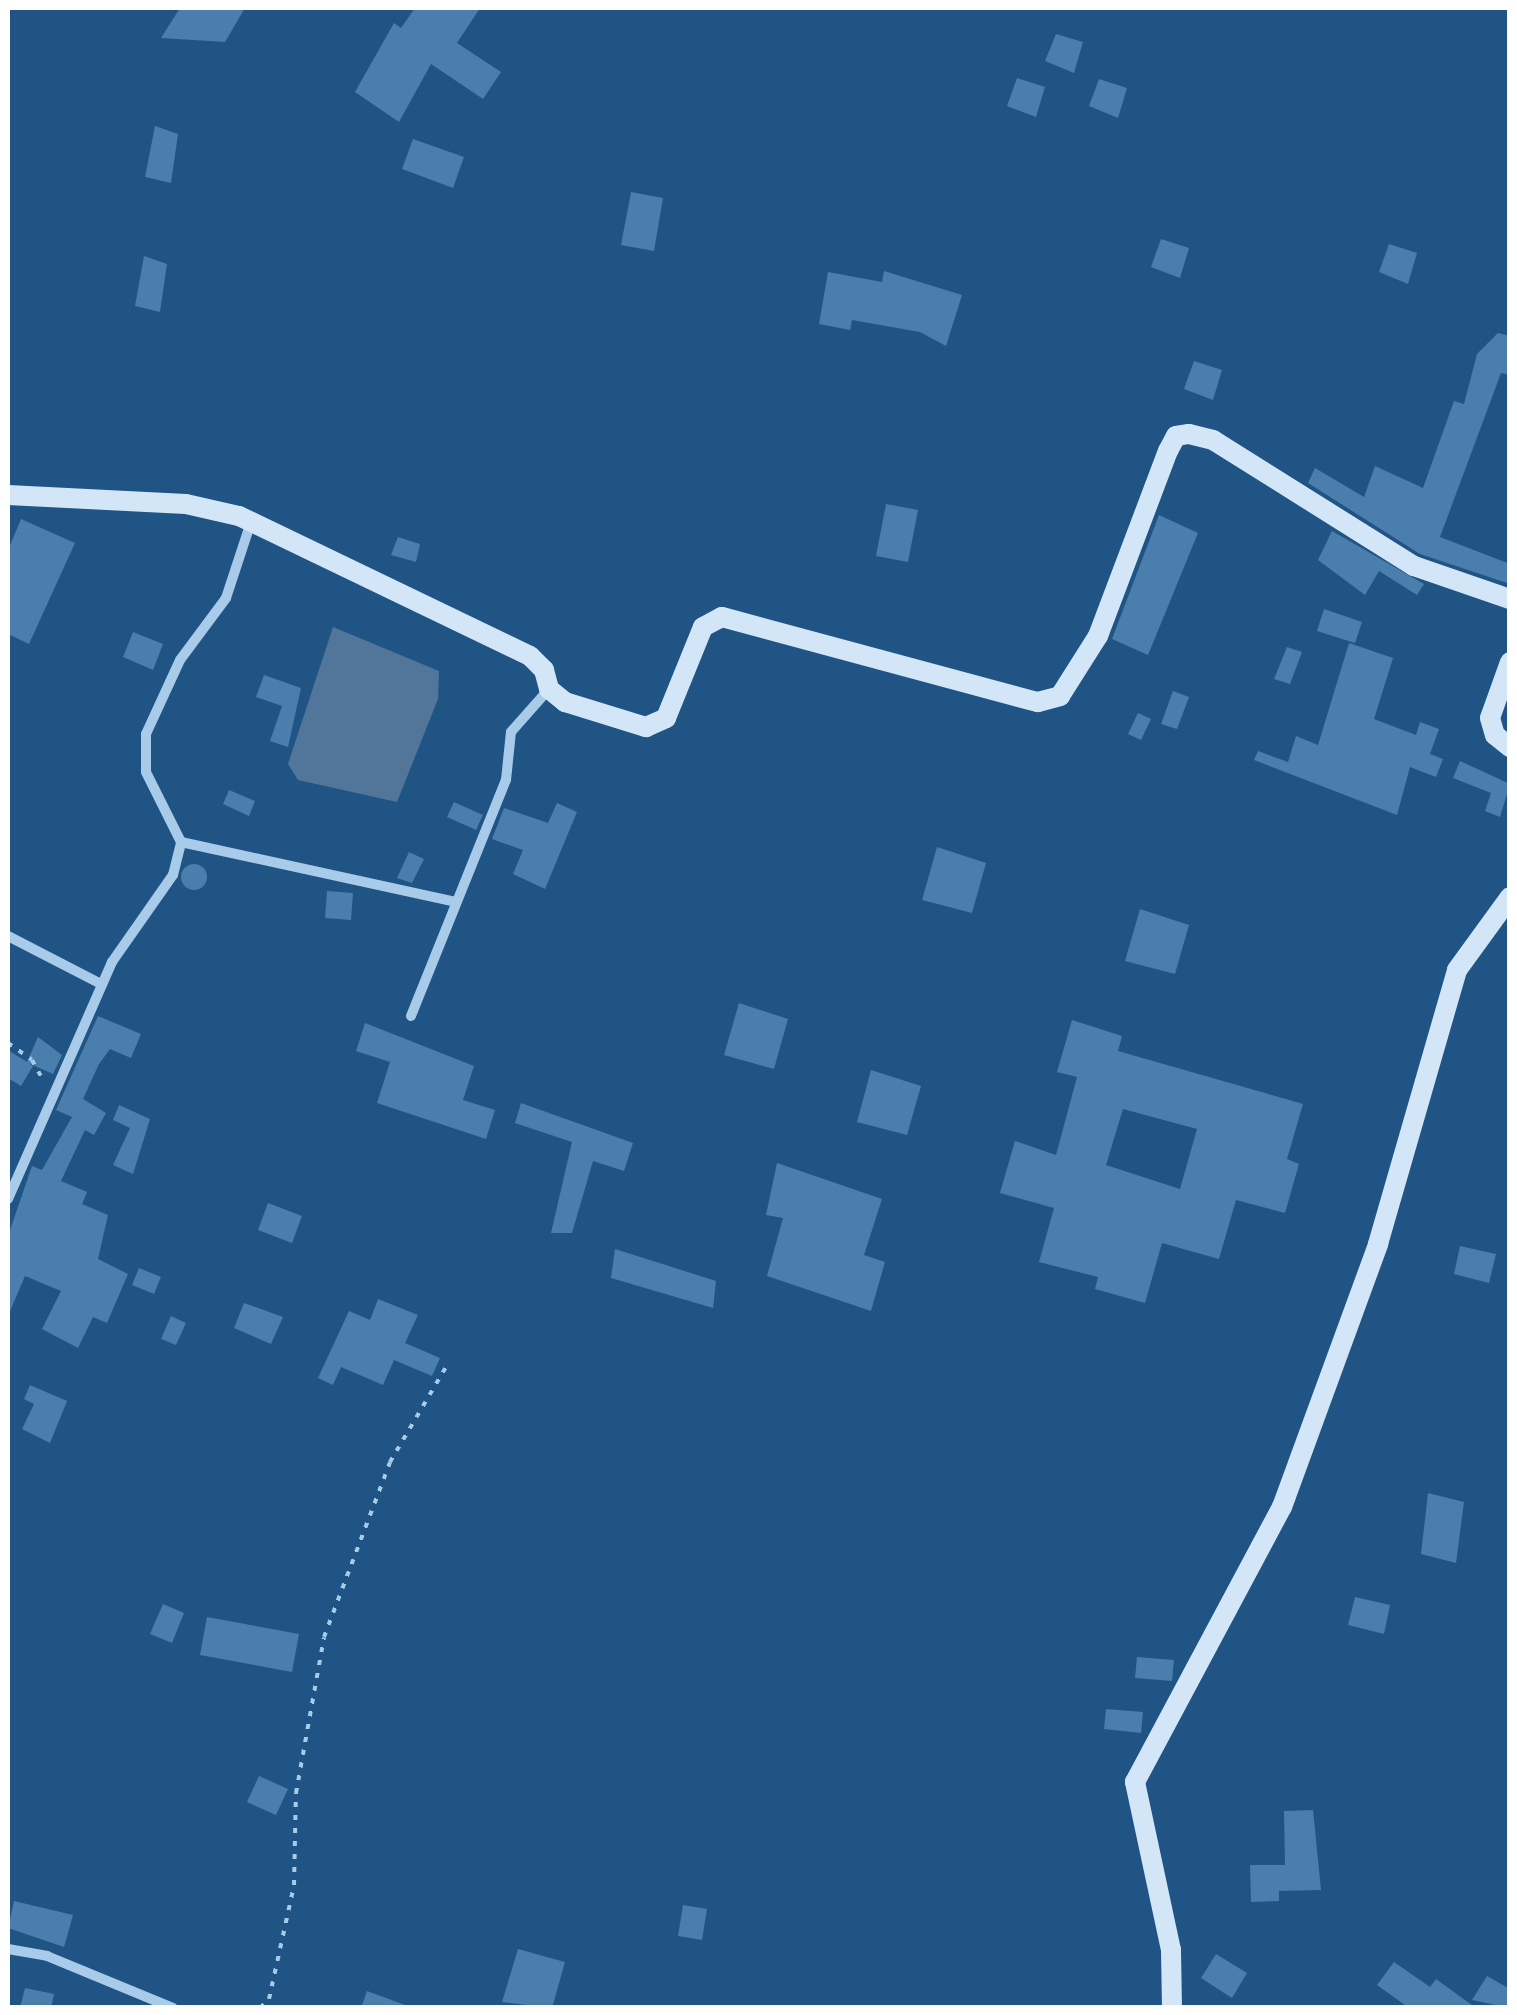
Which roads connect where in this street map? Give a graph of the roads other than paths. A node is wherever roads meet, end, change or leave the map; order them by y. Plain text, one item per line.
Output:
1 (8, 495) edge
2 (251, 522) junction
3 (1510, 600) edge
4 (1510, 662) edge
5 (549, 689) junction
6 (1510, 747) edge
7 (181, 842) junction
8 (1510, 897) edge
9 (456, 902) junction
10 (8, 936) edge
11 (101, 984) junction
12 (411, 1016) dead end
13 (8, 1198) edge
14 (8, 1950) edge
15 (173, 2008) edge
16 (1172, 2008) edge

1 - 2 street
2 - 5 street
2 - 7 street
3 - 5 street
4 - 6 street
5 - 9 street
7 - 9 street
7 - 11 street
8 - 16 street
9 - 12 street
10 - 11 street
11 - 13 street
14 - 15 street

